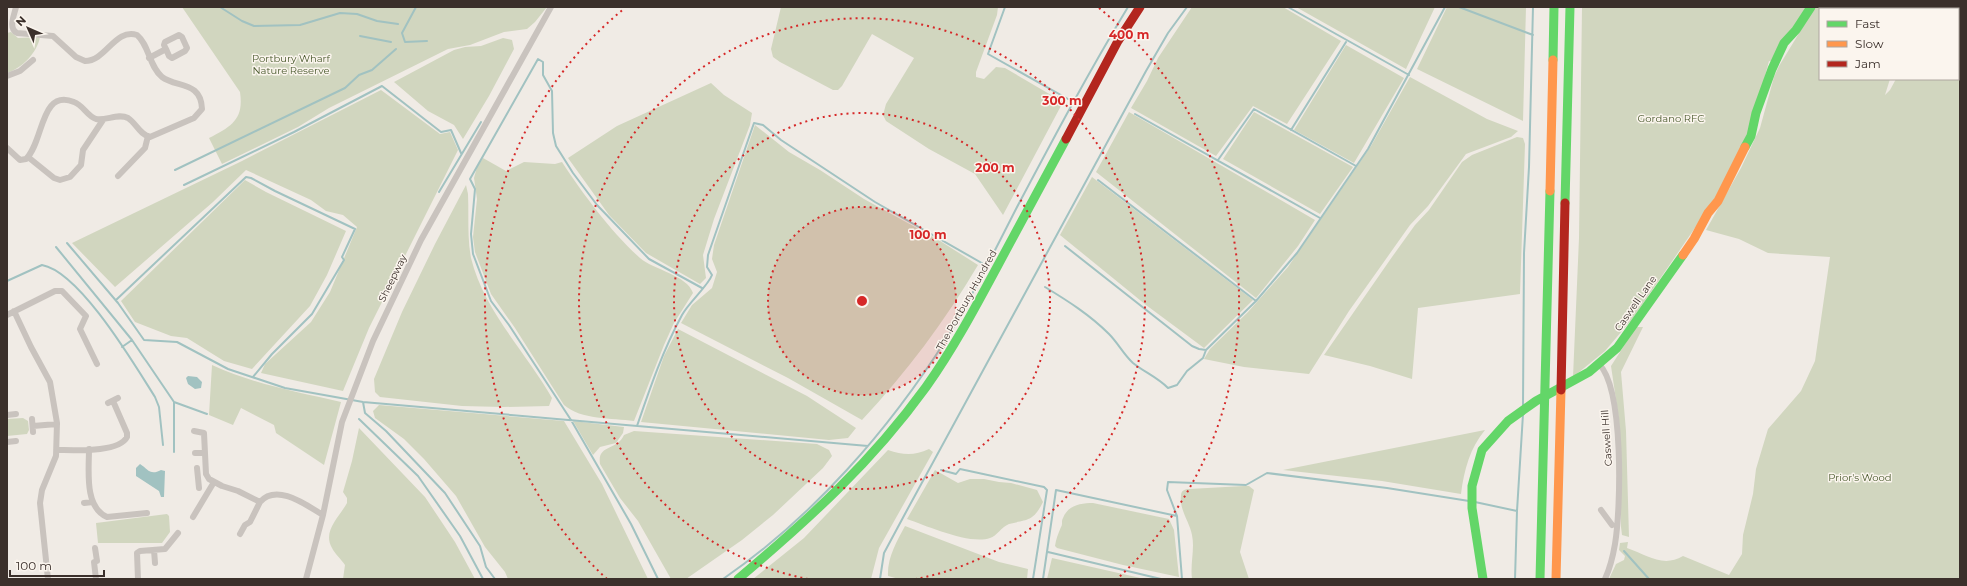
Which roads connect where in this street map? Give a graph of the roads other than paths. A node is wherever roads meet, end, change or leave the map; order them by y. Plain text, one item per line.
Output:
1 (16, 7) edge
2 (551, 7) edge
3 (1140, 7) edge
4 (1554, 7) edge
5 (1570, 7) edge
6 (1811, 7) edge
7 (10, 30) edge
8 (166, 49) dead end
9 (149, 58) junction
10 (33, 60) dead end
11 (7, 76) edge
12 (103, 120) junction
13 (148, 136) junction
14 (7, 148) edge
15 (28, 157) junction
16 (118, 176) dead end
17 (14, 311) junction
18 (7, 315) edge
19 (97, 364) dead end
20 (1599, 364) junction
21 (113, 401) dead end
22 (16, 414) dead end
23 (7, 415) edge
24 (57, 424) junction
25 (33, 426) dead end
26 (194, 431) dead end
27 (16, 441) dead end
28 (7, 442) edge
29 (89, 449) junction
30 (57, 450) junction
31 (195, 453) dead end
32 (205, 453) junction
33 (197, 468) dead end
34 (206, 475) junction
35 (198, 479) junction
36 (214, 482) junction
37 (199, 488) dead end
38 (93, 502) junction
39 (260, 502) junction
40 (84, 504) dead end
41 (147, 513) dead end
42 (1618, 513) junction
43 (323, 514) junction
44 (193, 517) dead end
45 (1612, 525) dead end
46 (178, 533) dead end
47 (240, 534) dead end
48 (96, 548) dead end
49 (154, 550) junction
50 (155, 563) dead end
51 (48, 579) edge
52 (96, 579) edge
53 (138, 579) edge
54 (306, 579) edge
55 (738, 579) edge
56 (1483, 579) edge
57 (1540, 579) edge
58 (1556, 579) edge
59 (1605, 579) edge

1 - 7 street
2 - 43 street, Sheepway
3 - 55 main road, The Portbury Hundred
4 - 57 main road
5 - 58 main road
6 - 20 main road, Caswell Lane
7 - 9 street
8 - 9 street
9 - 13 street
10 - 11 street
12 - 13 street
12 - 15 street
12 - 15 street
13 - 16 street
14 - 15 street
17 - 18 street
17 - 19 street
17 - 24 street
20 - 42 street, Caswell Hill
20 - 56 main road, Caswell Lane
21 - 29 street
22 - 23 street
24 - 25 street
24 - 30 street
26 - 32 street
27 - 28 street
29 - 30 street
29 - 38 street
30 - 51 street
31 - 32 street
32 - 34 street
33 - 35 street
34 - 35 street
34 - 36 street
35 - 37 street
36 - 39 street
36 - 44 street
38 - 40 street
38 - 41 street
39 - 43 street
39 - 47 street
42 - 45 street
42 - 59 street, Caswell Hill
43 - 54 street, Sheepway
46 - 49 street
48 - 52 street
49 - 50 street
49 - 53 street

